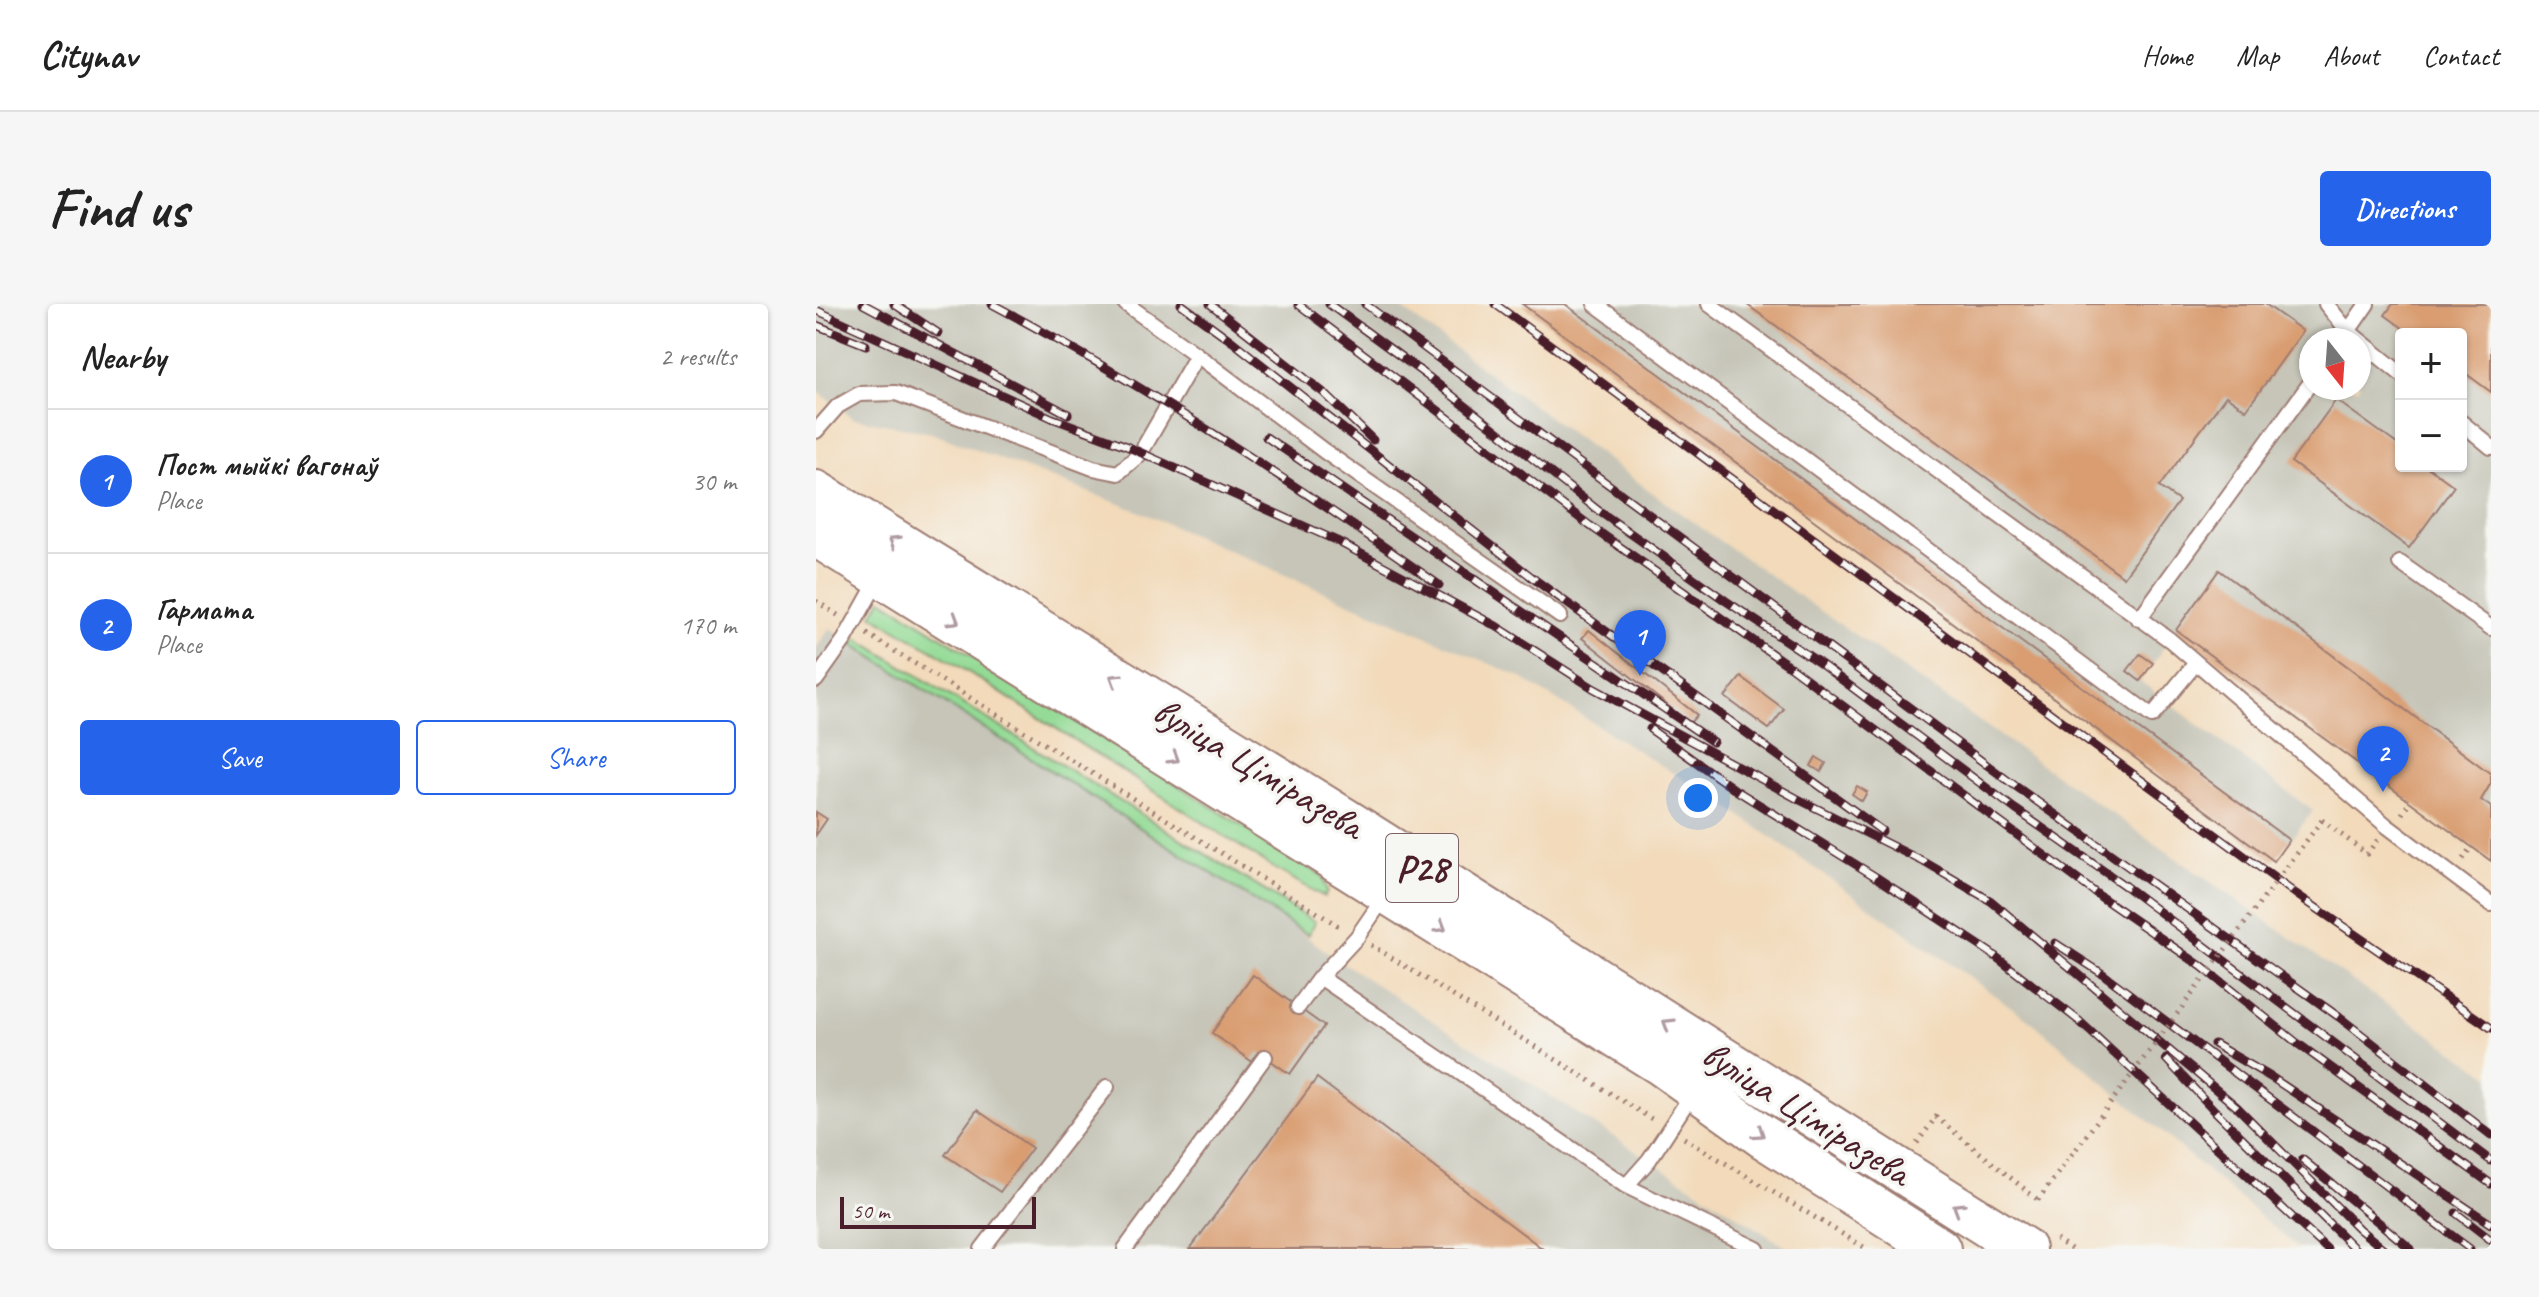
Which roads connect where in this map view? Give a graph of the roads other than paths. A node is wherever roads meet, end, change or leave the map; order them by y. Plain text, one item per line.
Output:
1 (1126, 304) edge
2 (1595, 304) edge
3 (1709, 304) edge
4 (2326, 304) edge
5 (2367, 304) edge
6 (2341, 328) edge
7 (2350, 328) edge
8 (2371, 353) edge
9 (1197, 355) junction
10 (2395, 370) edge
11 (2299, 399) edge
12 (2467, 427) edge
13 (816, 431) edge
14 (2491, 447) edge
15 (816, 492) edge
16 (816, 535) edge
17 (2400, 563) dead end
18 (881, 575) junction
19 (1560, 616) dead end
20 (2139, 619) junction
21 (2491, 628) edge
22 (2196, 663) junction
23 (816, 680) edge
24 (1399, 877) junction
25 (2491, 904) edge
26 (1320, 977) junction
27 (1298, 1007) dead end
28 (1265, 1057) dead end
29 (1107, 1087) dead end
30 (1695, 1089) junction
31 (1626, 1186) junction
32 (982, 1249) edge
33 (1125, 1249) edge
34 (1757, 1249) edge
35 (1939, 1249) edge
36 (2024, 1249) edge

1 - 9 lane
2 - 22 lane
3 - 20 lane
4 - 6 lane
5 - 7 lane
8 - 10 lane
9 - 13 lane
9 - 19 lane
11 - 20 lane
12 - 14 lane
24 -> 15 main road, вуліца Ціміразева / Р28
16 - 18 main road, вуліца Ціміразева / Р28
17 - 21 lane
18 - 23 lane
18 -> 24 main road, вуліца Ціміразева / Р28
20 - 22 lane
22 - 25 lane
24 - 26 lane
24 -> 30 main road, вуліца Ціміразева / Р28
36 -> 24 main road, вуліца Ціміразева / Р28
26 - 27 lane
26 - 31 lane
28 - 33 lane
29 - 32 lane
30 - 31 lane
30 -> 35 main road, вуліца Ціміразева / Р28
31 - 34 lane

